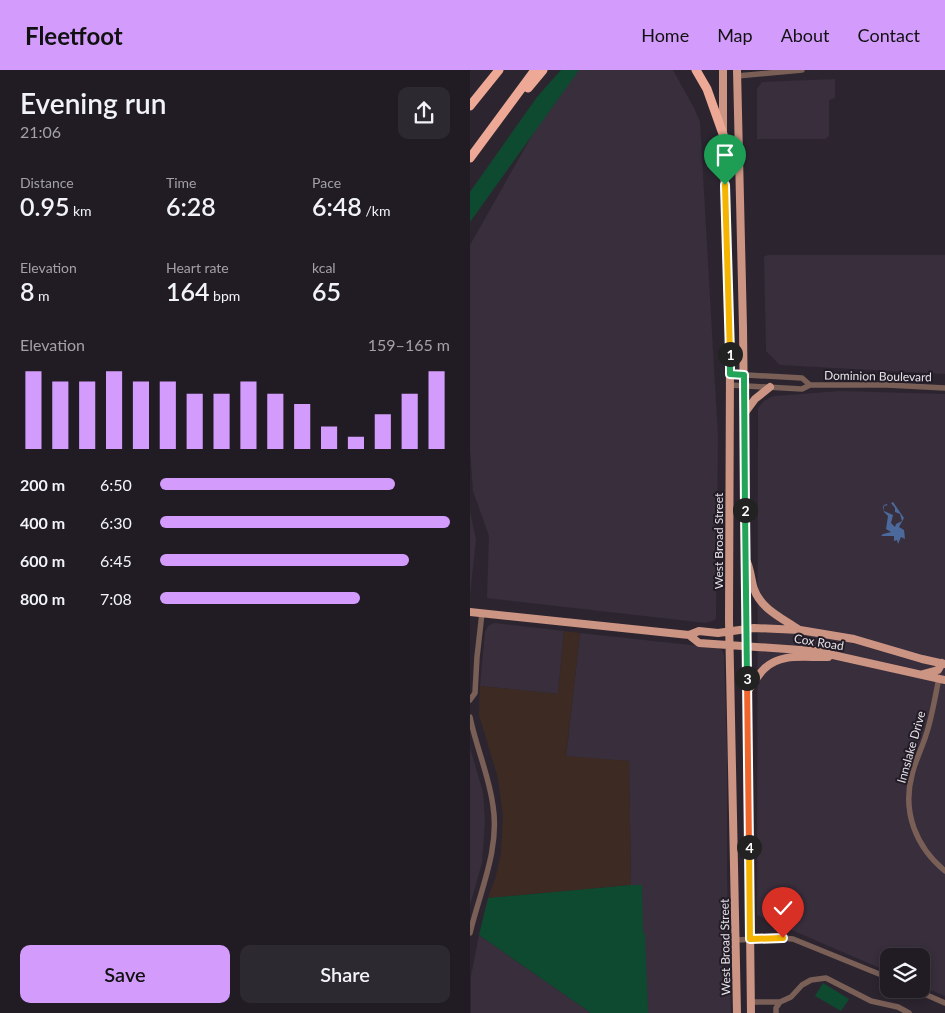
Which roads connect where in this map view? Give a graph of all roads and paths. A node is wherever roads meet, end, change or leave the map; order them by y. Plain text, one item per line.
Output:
1 (500, 70) edge
2 (535, 70) edge
3 (543, 70) edge
4 (696, 70) edge
5 (723, 70) edge
6 (802, 70) edge
7 (737, 73) edge
8 (470, 106) edge
9 (494, 125) junction
10 (723, 134) junction
11 (470, 158) edge
12 (730, 374) junction
13 (744, 375) junction
14 (730, 385) junction
15 (810, 385) junction
16 (744, 386) junction
17 (770, 387) junction
18 (945, 388) edge
19 (744, 414) junction
20 (745, 559) junction
21 (470, 612) edge
22 (482, 614) junction
23 (746, 629) junction
24 (800, 630) junction
25 (730, 631) junction
26 (689, 635) junction
27 (730, 645) junction
28 (746, 646) junction
29 (843, 657) junction
30 (944, 666) edge
31 (922, 675) junction
32 (942, 679) edge
33 (747, 692) junction
34 (470, 700) edge
35 (470, 720) edge
36 (945, 871) edge
37 (470, 933) edge
38 (750, 939) junction
39 (736, 940) junction
40 (880, 974) edge
41 (930, 996) edge
42 (751, 1002) junction
43 (780, 1002) junction
44 (945, 1003) edge
45 (737, 1013) edge
46 (751, 1013) edge
47 (776, 1013) edge
48 (909, 1013) edge

1 - 8 highway
2 - 9 highway
3 - 9 highway
4 - 10 highway
5 - 10 main road, West Broad Street
6 - 7 street
7 - 13 main road, West Broad Street
9 - 11 highway
10 - 12 main road, West Broad Street
12 - 13 street, Dominion Boulevard
12 - 14 main road, West Broad Street
13 - 15 street, Dominion Boulevard
13 - 16 main road, West Broad Street
14 - 16 street, Dominion Boulevard
14 - 25 main road, West Broad Street
15 - 17 street, Dominion Boulevard
15 - 18 street, Dominion Boulevard
16 - 17 street, Dominion Boulevard
16 - 19 main road, West Broad Street
17 - 19 main road
19 - 20 main road, West Broad Street
20 - 23 main road, West Broad Street
20 - 24 main road
21 - 22 main road, Cox Road
22 - 26 main road, Cox Road
22 - 34 street
23 - 24 main road, Cox Road
23 - 25 main road, Cox Road
23 - 28 main road, West Broad Street
24 - 30 main road, Cox Road
25 - 26 main road, Cox Road
25 - 27 main road, West Broad Street
26 - 27 main road, Cox Road
27 - 28 main road, Cox Road
27 - 39 main road, West Broad Street
28 - 29 main road, Cox Road
28 - 33 main road, West Broad Street
29 - 31 main road, Cox Road
29 - 33 main road
30 - 31 main road
30 - 32 main road
31 - 32 main road, Cox Road
32 - 36 street, Innslake Drive
33 - 38 main road, West Broad Street
35 - 37 street
38 - 39 street
38 - 40 street
38 - 42 main road, West Broad Street
39 - 45 main road, West Broad Street
41 - 44 street
42 - 43 street
42 - 46 main road, West Broad Street
43 - 47 street
43 - 48 street

